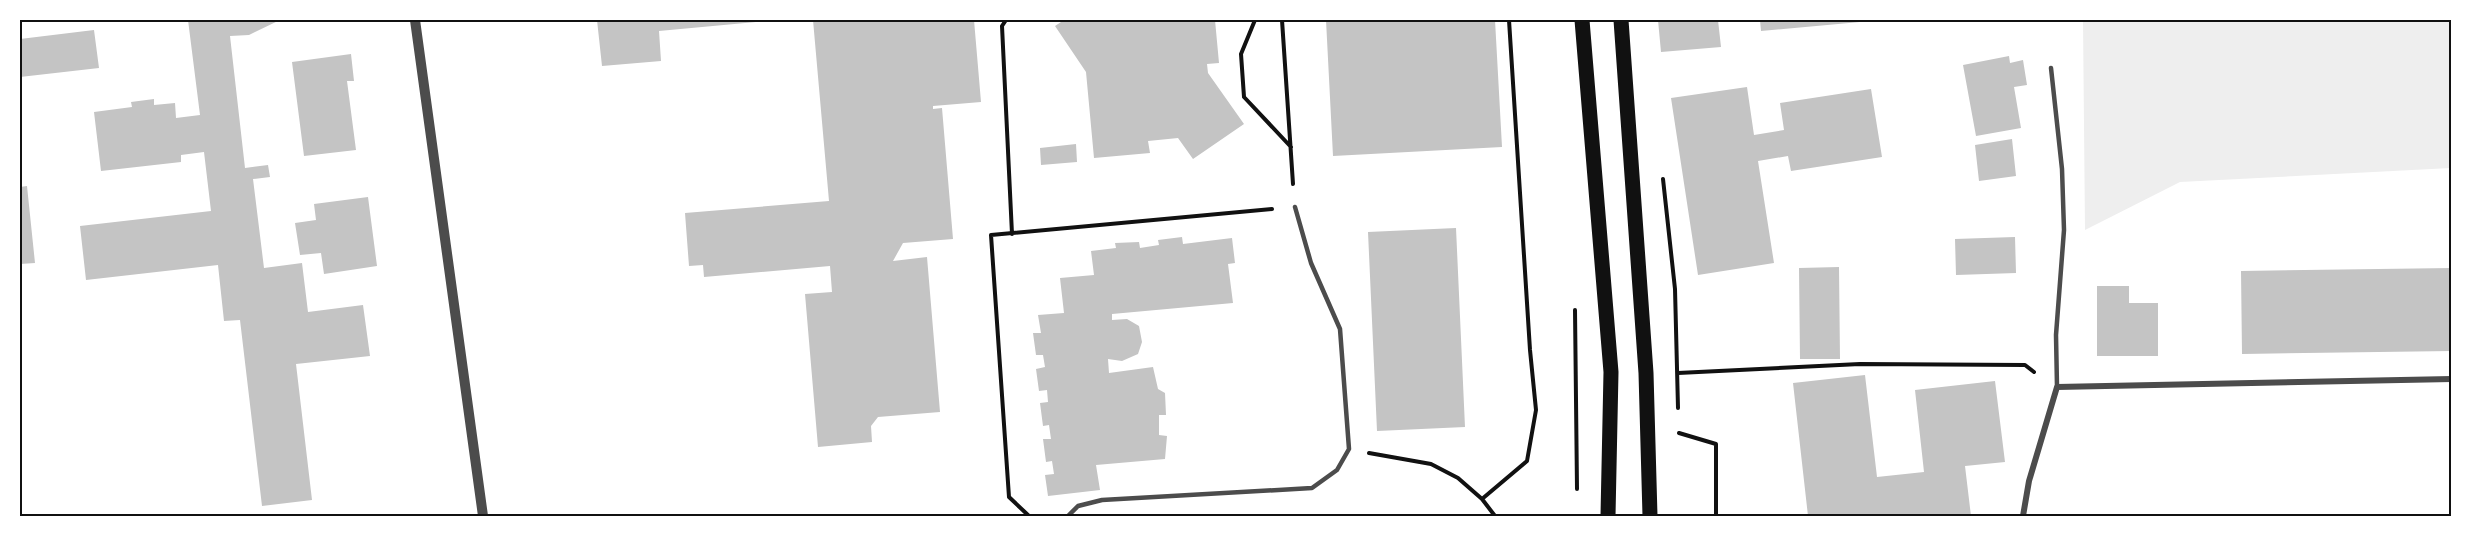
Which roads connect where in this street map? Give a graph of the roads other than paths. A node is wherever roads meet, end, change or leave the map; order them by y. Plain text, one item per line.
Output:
1 (415, 20) edge
2 (1582, 20) edge
3 (1621, 20) edge
4 (2051, 68) dead end
5 (1295, 207) road end
6 (2451, 379) edge
7 (2057, 387) junction
8 (483, 516) edge
9 (1068, 516) edge
10 (1608, 516) edge
11 (1650, 516) edge
12 (2023, 516) edge

1 - 8 street
2 - 10 main road
3 - 11 main road
4 - 7 lane
5 - 9 lane
6 - 7 street
7 - 12 street

